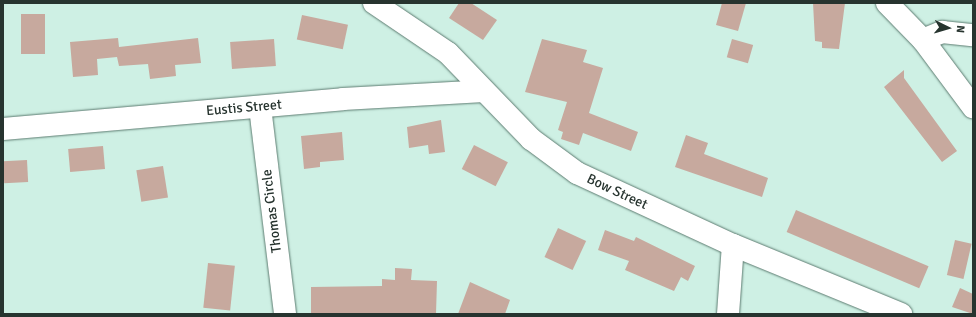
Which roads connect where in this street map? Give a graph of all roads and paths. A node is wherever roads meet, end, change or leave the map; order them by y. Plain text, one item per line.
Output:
1 (374, 3) edge
2 (886, 3) edge
3 (973, 35) edge
4 (923, 40) junction
5 (484, 91) junction
6 (260, 107) junction
7 (973, 107) edge
8 (3, 129) edge
9 (733, 245) junction
10 (285, 314) edge
11 (728, 314) edge
12 (901, 314) edge

1 - 5 street, Bow Street
2 - 4 street
3 - 4 street
4 - 7 street
5 - 6 street, Eustis Street
5 - 9 street, Bow Street
6 - 8 street, Eustis Street
6 - 10 street, Thomas Circle
9 - 11 street
9 - 12 street, Bow Street

